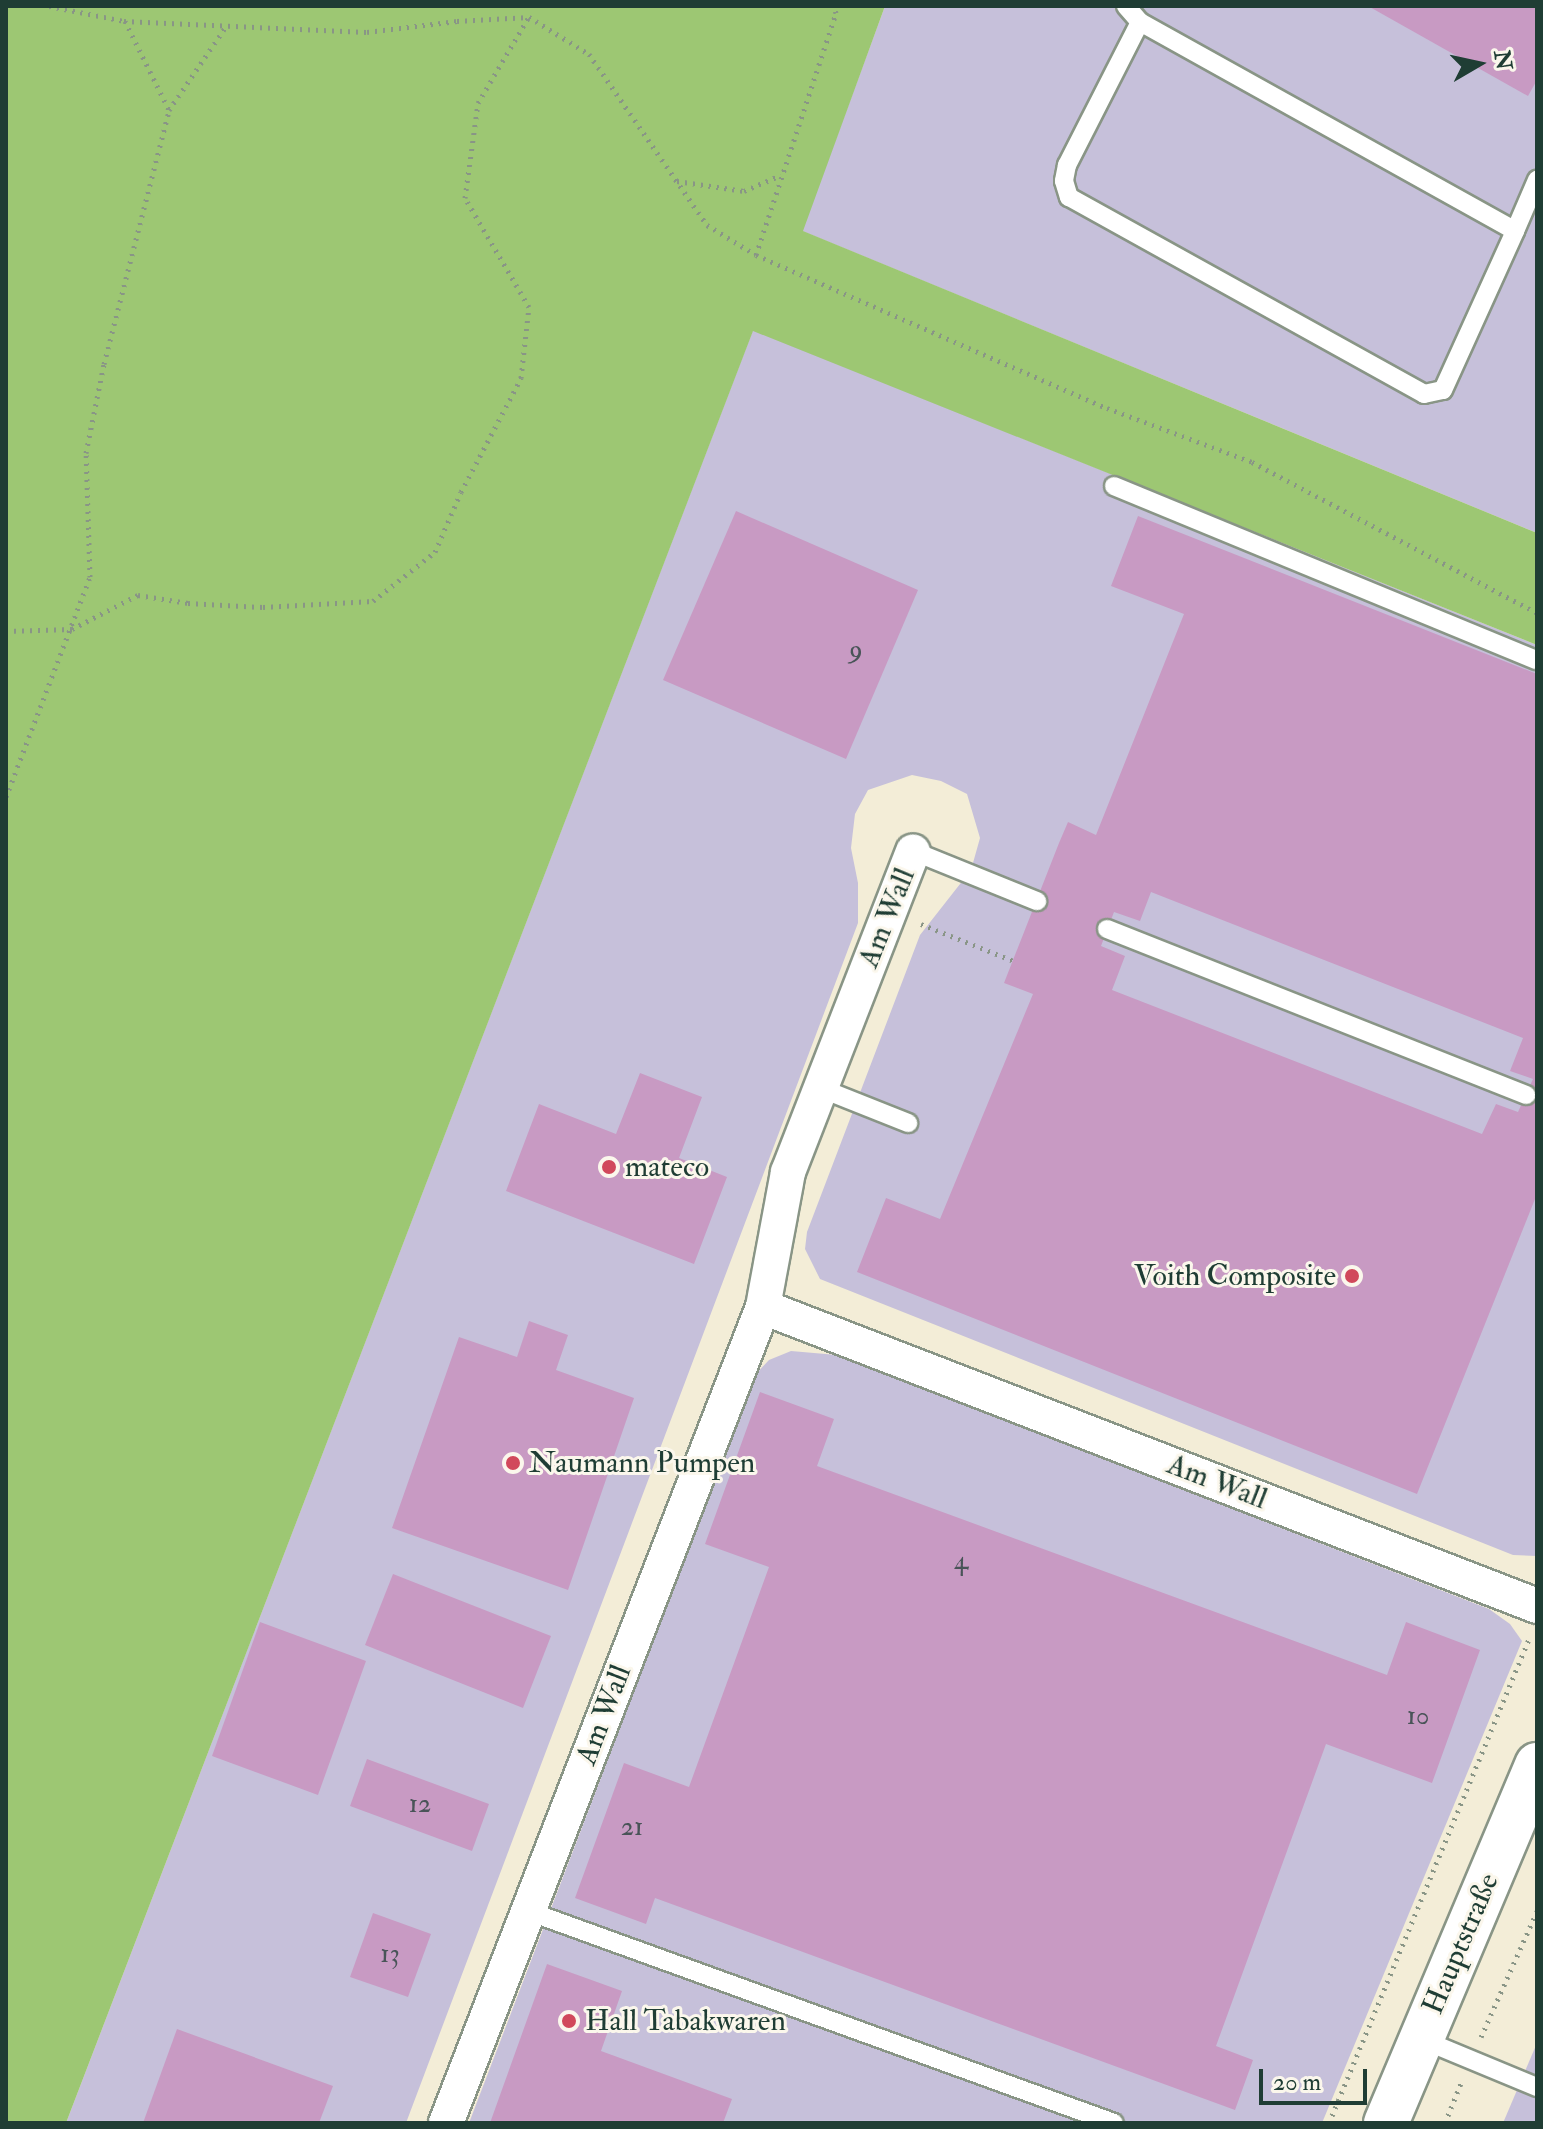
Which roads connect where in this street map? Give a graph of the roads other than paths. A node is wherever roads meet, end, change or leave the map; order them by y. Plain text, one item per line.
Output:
1 (1126, 6) edge
2 (1140, 22) junction
3 (1537, 180) edge
4 (1515, 231) junction
5 (1114, 486) dead end
6 (1537, 660) edge
7 (913, 851) joint
8 (1037, 901) dead end
9 (1107, 929) dead end
10 (820, 1088) junction
11 (1526, 1095) dead end
12 (908, 1123) dead end
13 (763, 1307) junction
14 (1534, 1620) edge
15 (1537, 1765) edge
16 (528, 1911) junction
17 (1421, 2039) junction
18 (1537, 2087) edge
19 (446, 2123) edge
20 (1114, 2123) edge
21 (1386, 2123) edge

1 - 2 lane
2 - 4 lane
2 - 4 lane
3 - 4 lane
5 - 6 lane
7 - 8 lane
7 - 10 street, Am Wall
9 - 11 lane
10 - 12 lane
10 - 13 street, Am Wall
13 - 14 street, Am Wall
13 - 16 street, Am Wall
15 - 17 street, Hauptstraße
16 - 19 street, Am Wall
16 - 20 lane
17 - 18 lane
17 - 21 street, Hauptstraße

